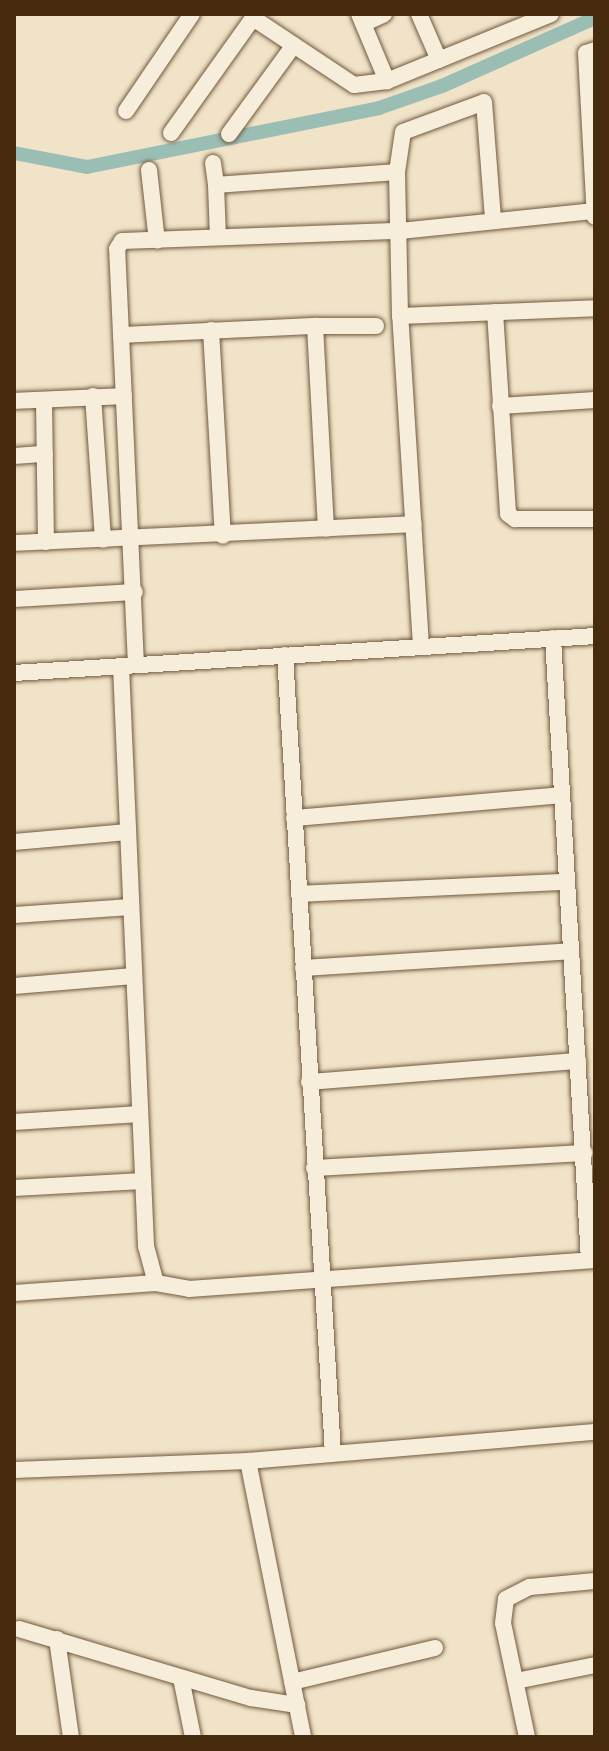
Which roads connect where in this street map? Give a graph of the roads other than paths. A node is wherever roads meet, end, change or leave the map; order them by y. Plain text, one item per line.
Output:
1 (192, 14) edge
2 (384, 14) edge
3 (419, 14) edge
4 (551, 14) edge
5 (254, 16) edge
6 (362, 19) edge
7 (294, 45) junction
8 (595, 50) edge
9 (439, 60) junction
10 (387, 81) junction
11 (126, 111) dead end
12 (171, 133) dead end
13 (229, 134) dead end
14 (213, 163) dead end
15 (149, 170) dead end
16 (397, 172) junction
17 (216, 185) junction
18 (595, 214) edge
19 (493, 219) junction
20 (400, 231) junction
21 (218, 237) junction
22 (157, 241) junction
23 (595, 308) edge
24 (495, 312) junction
25 (400, 316) junction
26 (315, 326) junction
27 (376, 326) dead end
28 (211, 330) junction
29 (121, 335) junction
30 (93, 396) junction
31 (124, 396) junction
32 (595, 400) edge
33 (14, 401) edge
34 (44, 401) junction
35 (500, 406) junction
36 (45, 454) junction
37 (14, 456) edge
38 (595, 519) edge
39 (414, 524) junction
40 (326, 529) junction
41 (223, 536) junction
42 (103, 540) junction
43 (132, 541) junction
44 (46, 542) junction
45 (14, 543) edge
46 (135, 592) junction
47 (14, 599) edge
48 (595, 636) edge
49 (553, 638) junction
50 (421, 646) junction
51 (285, 655) junction
52 (128, 665) junction
53 (14, 673) edge
54 (561, 795) junction
55 (294, 818) junction
56 (128, 832) junction
57 (14, 842) edge
58 (564, 882) junction
59 (299, 894) junction
60 (131, 907) junction
61 (14, 915) edge
62 (570, 951) junction
63 (303, 968) junction
64 (134, 976) junction
65 (14, 986) edge
66 (578, 1061) junction
67 (309, 1082) junction
68 (140, 1114) junction
69 (14, 1122) edge
70 (585, 1153) junction
71 (314, 1168) junction
72 (143, 1181) junction
73 (14, 1188) edge
74 (592, 1260) edge
75 (321, 1282) junction
76 (156, 1283) junction
77 (14, 1293) edge
78 (595, 1432) edge
79 (333, 1454) junction
80 (248, 1461) junction
81 (14, 1470) edge
82 (595, 1581) edge
83 (19, 1629) dead end
84 (57, 1639) junction
85 (435, 1648) dead end
86 (595, 1665) edge
87 (181, 1678) junction
88 (516, 1681) junction
89 (292, 1682) junction
90 (297, 1705) junction
91 (71, 1737) edge
92 (193, 1737) edge
93 (303, 1737) edge
94 (527, 1737) edge

1 - 11 street
2 - 6 street
3 - 9 street
4 - 9 street
5 - 7 street
5 - 12 street
6 - 10 street
7 - 10 street
7 - 13 street
8 - 18 street
9 - 10 street
14 - 17 street
15 - 22 street
16 - 17 street
16 - 19 street
16 - 20 street
17 - 21 street
18 - 19 street
19 - 20 street
20 - 21 street
20 - 25 street
21 - 22 street
22 - 29 street
23 - 24 street
24 - 25 street
24 - 35 street
25 - 39 street
26 - 27 street
26 - 28 street
26 - 40 street
28 - 29 street
28 - 41 street
29 - 31 street
30 - 31 street
30 - 34 street
30 - 42 street
31 - 43 street
32 - 35 street
33 - 34 street
34 - 36 street
35 - 38 street
36 - 37 street
36 - 44 street
39 - 40 street
39 - 50 street
40 - 41 street
41 - 43 street
42 - 43 street
42 - 44 street
43 - 46 street
44 - 45 street
46 - 47 street
46 - 52 street
48 - 49 street
49 - 50 street
49 - 54 street
50 - 51 street
51 - 52 street
51 - 55 street
52 - 53 street
52 - 56 street
54 - 55 street
54 - 58 street
55 - 59 street
56 - 57 street
56 - 60 street
58 - 59 street
58 - 62 street
59 - 63 street
60 - 61 street
60 - 64 street
62 - 63 street
62 - 66 street
63 - 67 street
64 - 65 street
64 - 68 street
66 - 67 street
66 - 70 street
67 - 71 street
68 - 69 street
68 - 72 street
70 - 71 street
70 - 74 street
71 - 75 street
72 - 73 street
72 - 76 street
74 - 75 street
75 - 76 street
75 - 79 street
76 - 77 street
78 - 79 street
79 - 80 street
80 - 81 street
80 - 89 street
82 - 88 street
83 - 84 street
84 - 87 street
84 - 91 street
85 - 89 street
86 - 88 street
87 - 90 street
87 - 92 street
88 - 94 street
89 - 90 street
90 - 93 street

